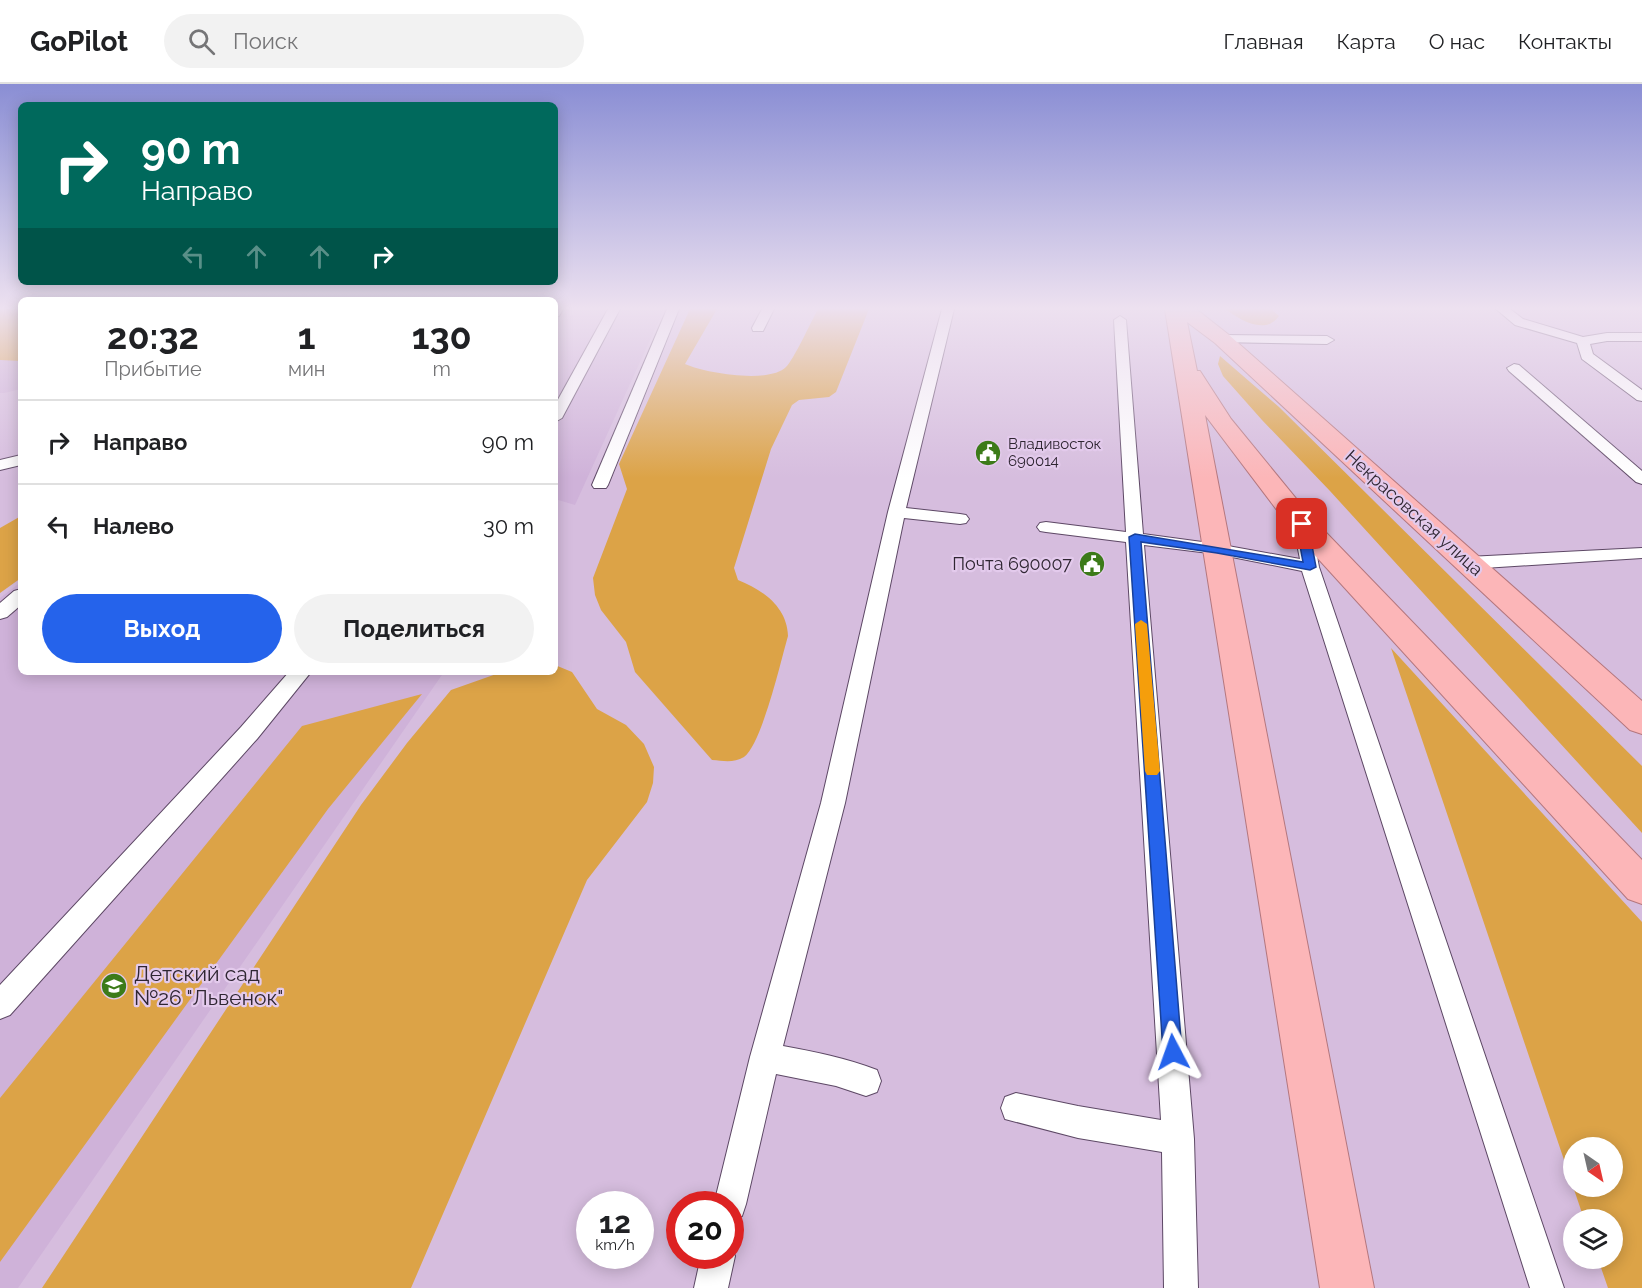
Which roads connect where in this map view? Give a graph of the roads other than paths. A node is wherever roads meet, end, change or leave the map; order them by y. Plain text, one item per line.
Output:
1 (584, 365) edge
2 (650, 365) edge
3 (934, 365) edge
4 (1123, 365) edge
5 (1185, 365) edge
6 (1186, 365) edge
7 (1251, 365) edge
8 (1599, 365) edge
9 (1514, 368) dead end
10 (1642, 397) edge
11 (558, 412) edge
12 (18, 461) edge
13 (0, 465) edge
14 (1642, 479) edge
15 (600, 485) dead end
16 (897, 512) junction
17 (960, 519) dead end
18 (1302, 524) junction
19 (1046, 527) dead end
20 (1135, 537) junction
21 (1217, 549) junction
22 (1642, 553) edge
23 (1468, 563) junction
24 (1310, 567) junction
25 (18, 598) edge
26 (0, 613) edge
27 (298, 675) edge
28 (1642, 721) edge
29 (1642, 887) edge
30 (0, 1005) edge
31 (765, 1057) junction
32 (866, 1081) dead end
33 (1016, 1108) dead end
34 (1178, 1139) junction
35 (733, 1191) edge
36 (715, 1269) edge
37 (711, 1288) edge
38 (1181, 1288) edge
39 (1347, 1288) edge
40 (1547, 1288) edge

1 - 11 lane
2 - 15 lane
3 - 16 lane
4 - 20 lane
5 - 21 highway
6 - 18 highway
7 - 23 highway, Некрасовская улица
8 - 10 lane
9 - 14 lane
12 - 13 lane
16 - 17 lane
16 - 31 lane
18 - 24 lane
18 - 29 highway
19 - 20 lane
20 - 21 lane
20 - 34 lane
21 - 24 lane
21 - 39 highway
22 - 23 lane
23 - 28 highway, Некрасовская улица
24 - 40 lane
25 - 26 lane
27 - 30 lane
31 - 32 lane
31 - 35 lane
33 - 34 lane
34 - 38 lane
36 - 37 lane

